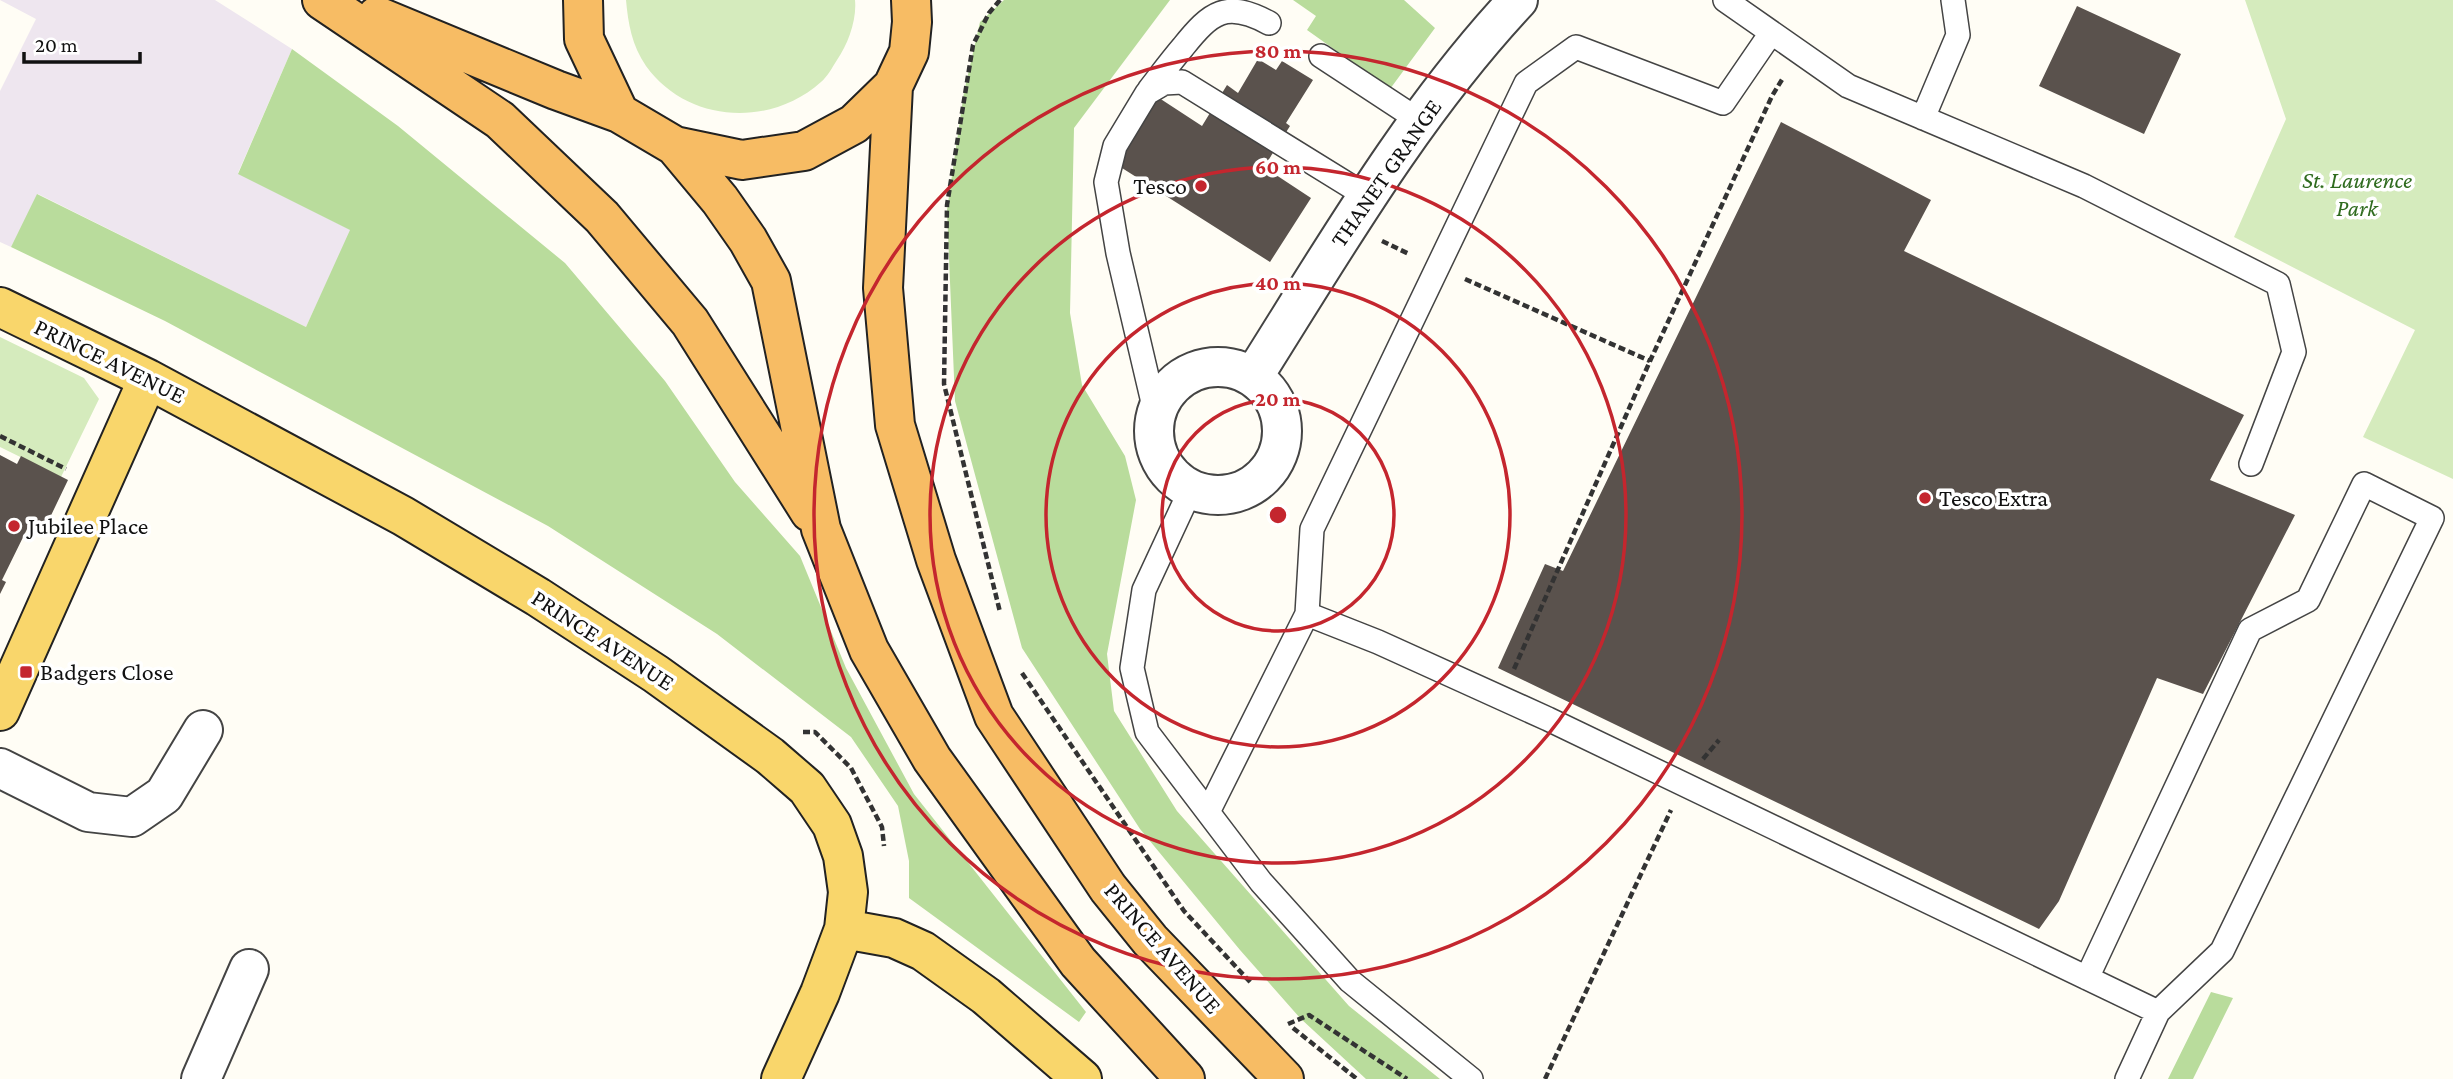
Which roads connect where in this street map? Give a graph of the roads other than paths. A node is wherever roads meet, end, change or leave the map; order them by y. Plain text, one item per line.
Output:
1 (322, 0) edge
2 (340, 0) edge
3 (583, 0) edge
4 (1486, 0) edge
5 (1518, 0) edge
6 (1725, 0) edge
7 (1953, 0) edge
8 (919, 7) edge
9 (1269, 23) dead end
10 (1771, 33) junction
11 (1478, 43) junction
12 (1321, 56) dead end
13 (893, 86) junction
14 (1147, 93) junction
15 (619, 113) junction
16 (1923, 118) junction
17 (1420, 121) junction
18 (675, 146) junction
19 (1358, 212) junction
20 (0, 307) edge
21 (1253, 377) junction
22 (148, 379) junction
23 (1156, 415) junction
24 (2250, 464) dead end
25 (1191, 489) junction
26 (821, 529) junction
27 (1307, 614) junction
28 (0, 711) edge
29 (203, 730) dead end
30 (0, 768) edge
31 (1208, 812) junction
32 (845, 929) junction
33 (249, 970) dead end
34 (2087, 978) junction
35 (2158, 1012) junction
36 (201, 1079) edge
37 (781, 1079) edge
38 (1082, 1079) edge
39 (1185, 1079) edge
40 (1284, 1079) edge
41 (1471, 1079) edge
42 (2127, 1079) edge

1 - 26 highway
2 - 15 highway
3 - 15 highway
4 - 11 street
5 - 11 street, THANET GRANGE
6 - 10 lane
7 - 16 lane
8 - 13 highway
9 - 14 lane
10 - 16 lane
10 - 27 lane
11 - 17 street, THANET GRANGE
12 - 17 lane
13 - 18 highway
13 - 40 highway, PRINCE AVENUE
14 - 19 lane
14 - 23 lane
15 - 18 highway
16 - 24 lane
17 - 19 street, THANET GRANGE
18 - 26 highway
19 - 21 street, THANET GRANGE
20 - 22 main road, PRINCE AVENUE
21 - 23 street
21 - 25 street
22 - 28 main road
22 - 32 main road, PRINCE AVENUE
23 - 25 street
25 - 31 lane
26 - 39 highway
27 - 31 lane
27 - 34 lane
29 - 30 street
31 - 41 lane
32 - 37 main road, PRINCE AVENUE
32 - 38 main road
33 - 36 street
34 - 35 lane
34 - 35 lane
35 - 42 lane

